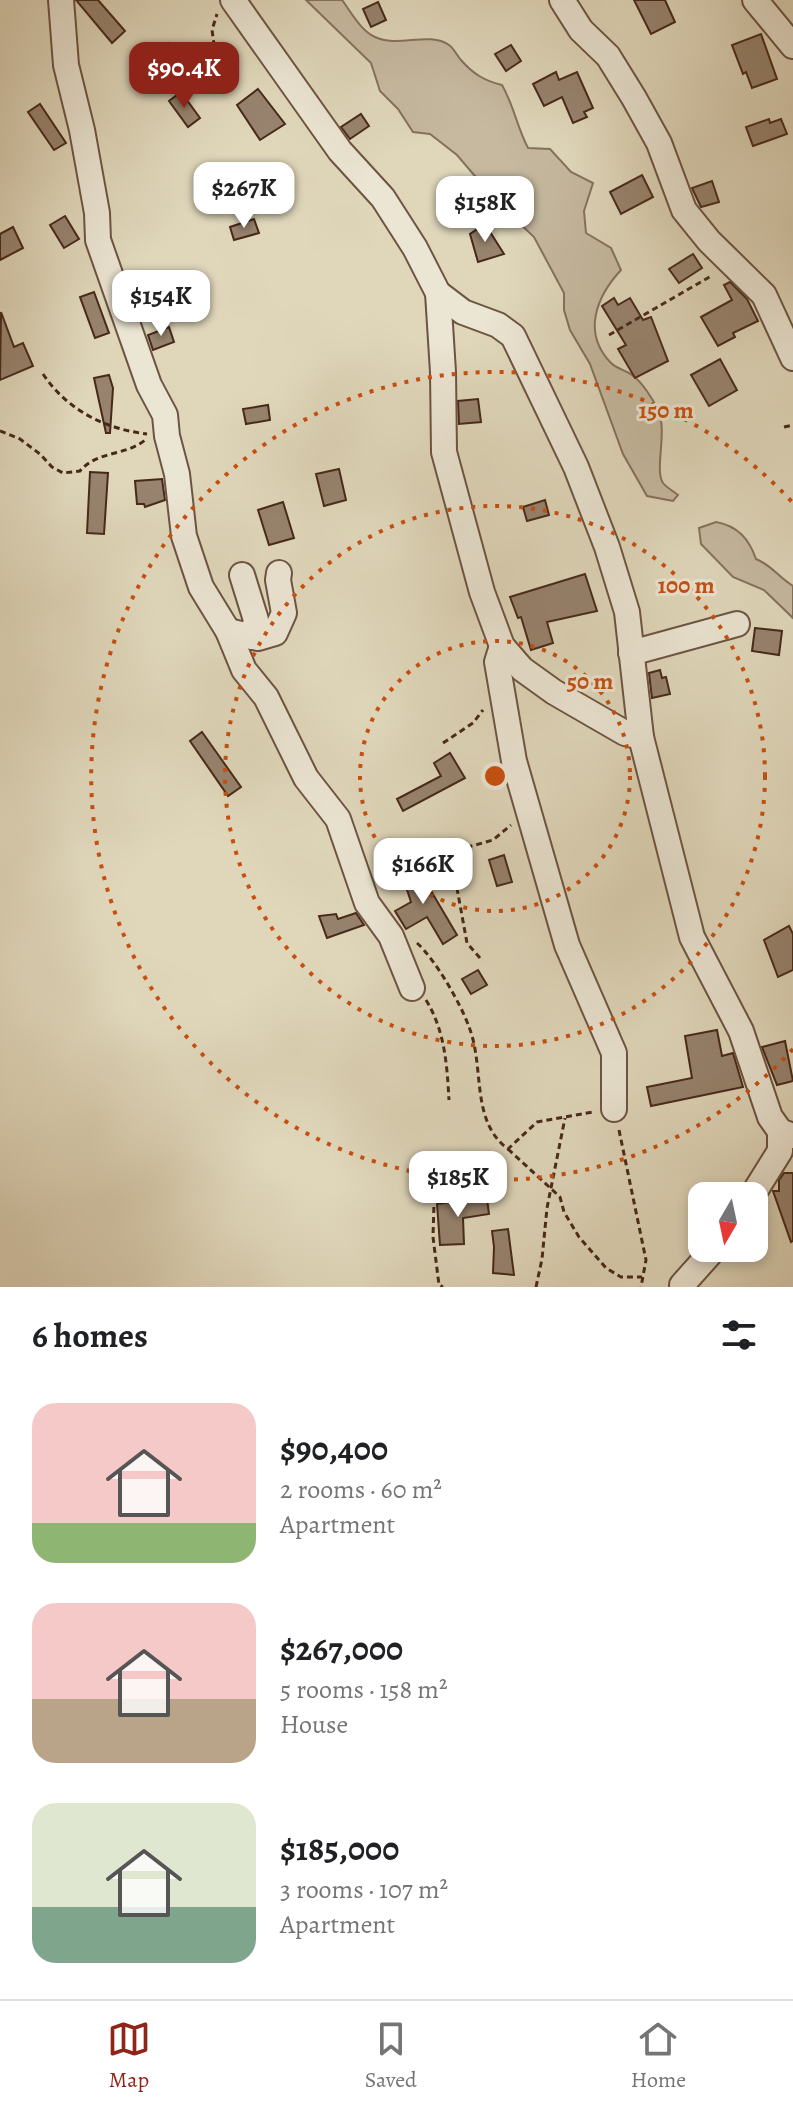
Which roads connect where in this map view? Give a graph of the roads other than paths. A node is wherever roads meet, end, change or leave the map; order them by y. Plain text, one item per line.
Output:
1 (61, 0) edge
2 (562, 0) edge
3 (755, 0) edge
4 (226, 4) edge
5 (793, 46) edge
6 (438, 293) junction
7 (793, 358) edge
8 (279, 573) dead end
9 (242, 575) dead end
10 (737, 624) dead end
11 (228, 631) junction
12 (252, 637) junction
13 (502, 646) junction
14 (631, 653) junction
15 (641, 737) junction
16 (412, 988) road end
17 (614, 1109) road end
18 (786, 1133) edge
19 (761, 1182) edge
20 (703, 1262) edge
21 (682, 1285) dead end

1 - 11 street
2 - 7 street
3 - 5 street
4 - 6 street
6 - 13 street
6 - 14 street
8 - 12 street
9 - 12 street
10 - 14 street
11 - 12 street
11 - 16 street
13 - 15 street
13 - 17 street
14 - 15 street
15 - 18 street
18 - 19 street
20 - 21 street

